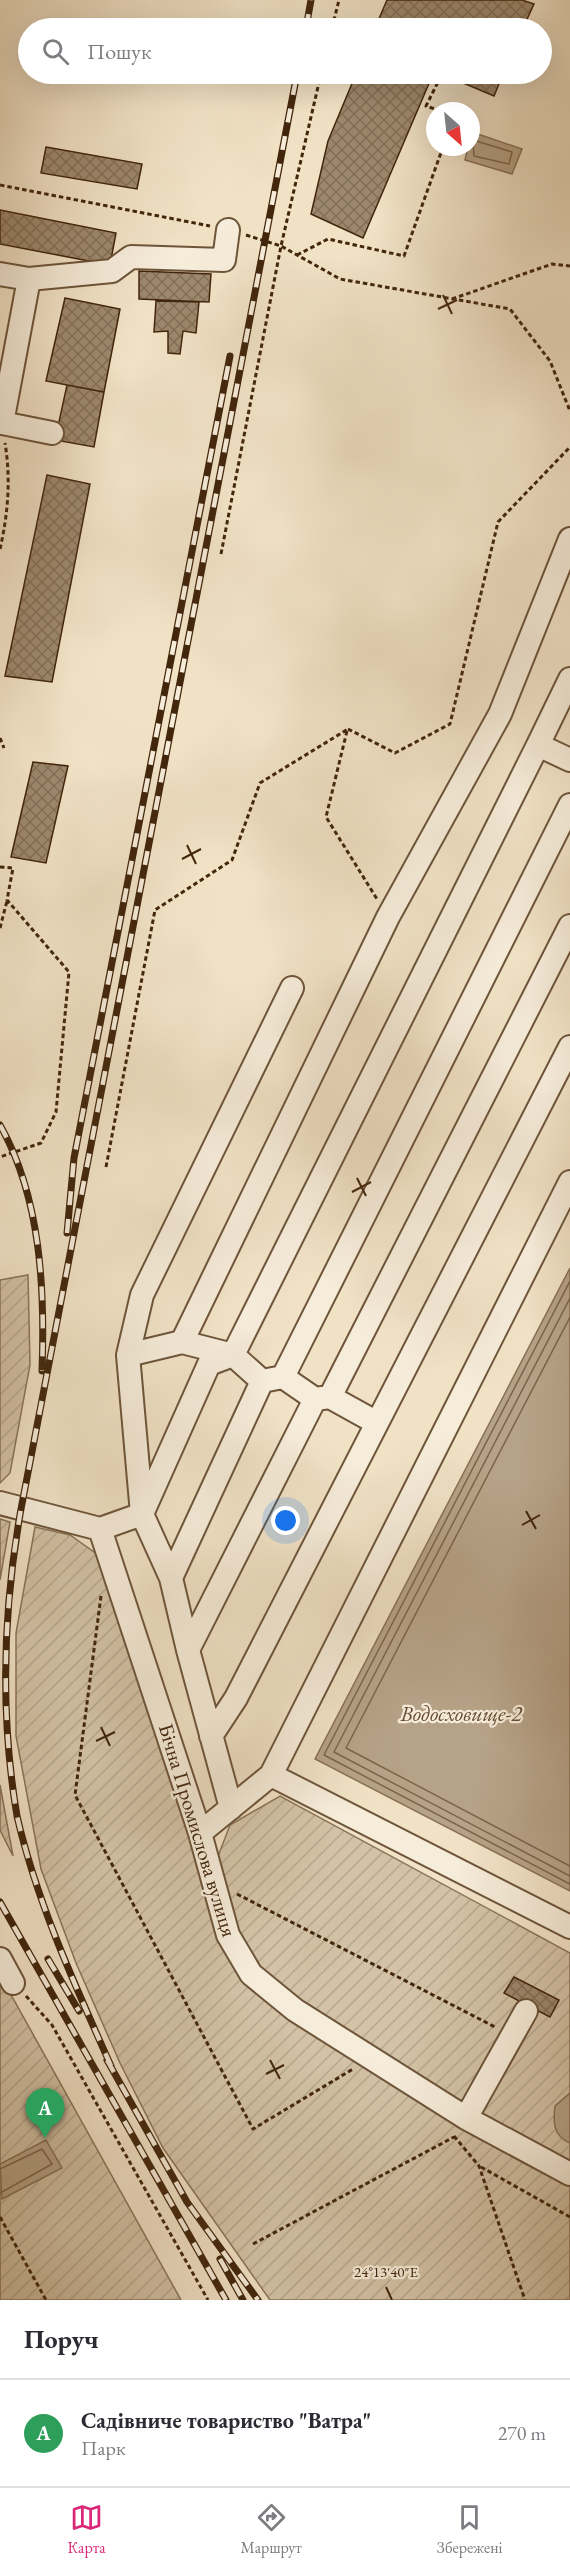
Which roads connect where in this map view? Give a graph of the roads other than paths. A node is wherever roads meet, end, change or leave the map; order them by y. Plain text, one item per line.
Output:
1 (228, 230) road end
2 (0, 274) edge
3 (29, 279) junction
4 (1, 423) edge
5 (52, 433) dead end
6 (570, 539) edge
7 (570, 679) edge
8 (538, 745) junction
9 (570, 760) edge
10 (570, 805) edge
11 (570, 926) edge
12 (292, 988) dead end
13 (570, 1047) edge
14 (570, 1182) edge
15 (182, 1342) junction
16 (128, 1355) junction
17 (233, 1356) junction
18 (273, 1379) junction
19 (323, 1398) junction
20 (377, 1423) junction
21 (0, 1503) edge
22 (142, 1514) junction
23 (100, 1529) junction
24 (171, 1578) junction
25 (188, 1650) junction
26 (211, 1736) junction
27 (271, 1775) junction
28 (231, 1808) junction
29 (200, 1833) junction
30 (570, 1928) edge
31 (0, 1959) edge
32 (13, 1983) road end
33 (526, 2011) dead end
34 (466, 2118) junction
35 (570, 2174) edge

1 - 3 lane
2 - 3 lane
3 - 4 lane
4 - 5 lane
6 - 15 lane
7 - 8 lane
8 - 9 lane
8 - 17 lane
10 - 18 lane
11 - 19 lane
12 - 16 lane
13 - 20 lane
14 - 27 lane
15 - 16 lane
15 - 17 lane
16 - 22 lane
17 - 18 lane
17 - 22 lane
18 - 19 lane
18 - 24 lane
19 - 20 lane
19 - 25 lane
20 - 26 lane
21 - 23 lane
22 - 23 lane
22 - 24 lane
23 - 29 lane, Бічна Промислова вулиця
24 - 25 lane
25 - 26 lane
26 - 28 lane
27 - 28 lane
27 - 30 lane
28 - 29 lane
29 - 34 lane, Бічна Промислова вулиця
31 - 32 lane
33 - 34 lane
34 - 35 lane, Бічна Промислова вулиця

